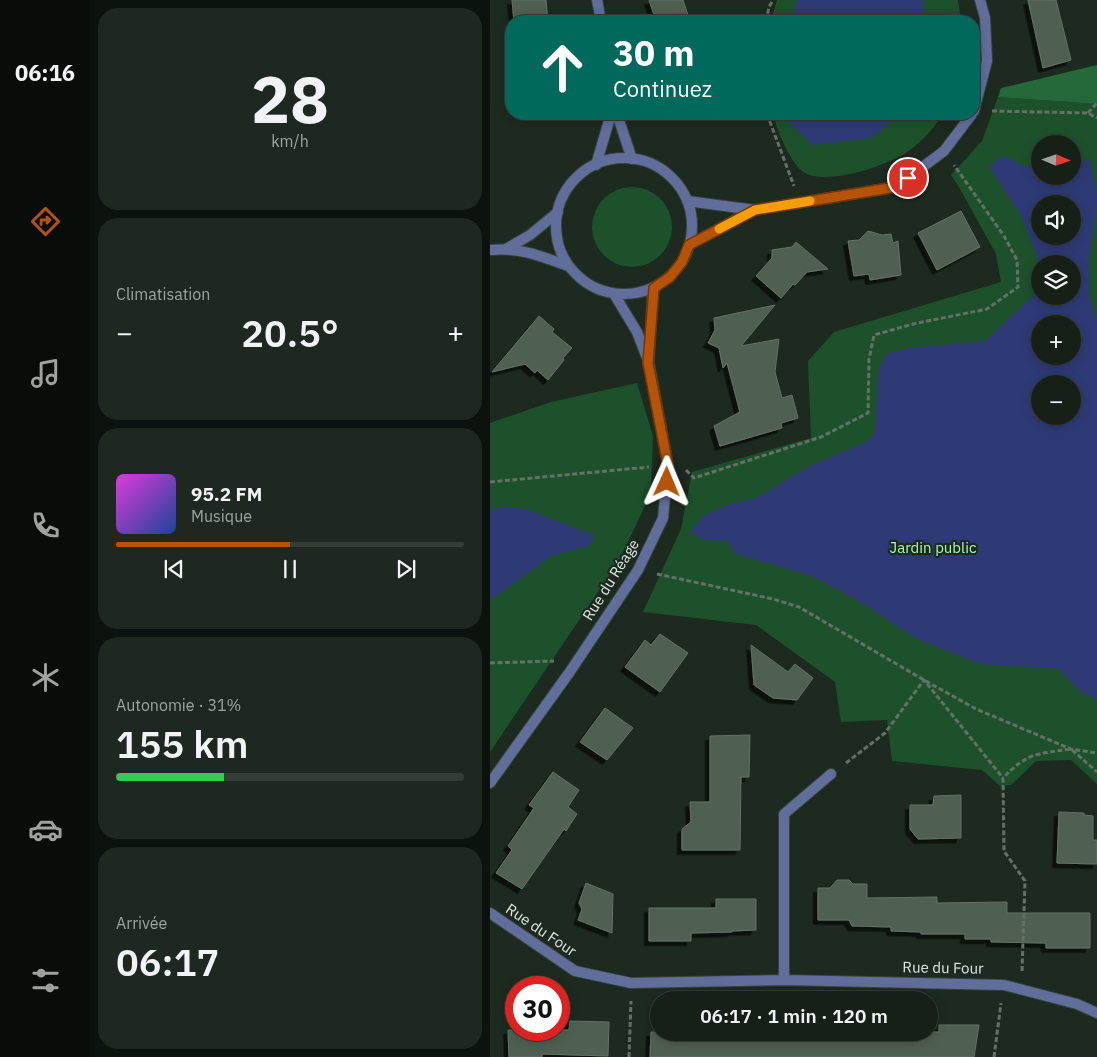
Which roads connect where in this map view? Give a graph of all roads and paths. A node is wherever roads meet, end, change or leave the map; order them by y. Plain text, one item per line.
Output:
1 (597, 0) edge
2 (772, 0) edge
3 (980, 0) edge
4 (600, 15) edge
5 (767, 15) edge
6 (980, 93) edge
7 (1097, 103) edge
8 (980, 112) edge
9 (1088, 113) junction
10 (1097, 118) edge
11 (609, 120) edge
12 (619, 120) edge
13 (769, 120) edge
14 (969, 120) edge
15 (944, 151) junction
16 (632, 159) junction
17 (596, 165) junction
18 (687, 201) junction
19 (800, 203) junction
20 (755, 210) junction
21 (558, 212) junction
22 (689, 245) junction
23 (506, 248) junction
24 (490, 250) edge
25 (568, 266) junction
26 (654, 288) junction
27 (614, 294) junction
28 (648, 363) junction
29 (668, 465) junction
30 (490, 482) edge
31 (638, 570) junction
32 (576, 661) junction
33 (490, 663) edge
34 (924, 680) junction
35 (1070, 749) junction
36 (1097, 753) edge
37 (1097, 772) edge
38 (831, 774) joint
39 (1003, 778) junction
40 (490, 783) edge
41 (490, 913) edge
42 (784, 980) junction
43 (631, 983) junction
44 (1004, 985) junction
45 (1022, 989) junction
46 (1097, 1013) edge
47 (629, 1057) edge
48 (994, 1057) edge

1 - 4 street
2 - 5 path
3 - 6 street
7 - 9 path
8 - 9 path
9 - 10 path
11 - 17 street
12 - 16 street
13 - 19 path
14 - 15 street
15 - 19 street
15 - 29 path
16 - 17 street
16 - 18 street
17 - 21 street
18 - 20 street
18 - 22 street
19 - 20 street
20 - 22 street
21 - 23 street
21 - 25 street
22 - 26 street
23 - 24 street
23 - 25 street
25 - 27 street
26 - 27 street
26 - 28 street
27 - 28 street
28 - 29 street, Rue du Réage
29 - 30 path
29 - 31 street, Rue du Réage
31 - 32 street, Rue du Réage
31 - 34 path
32 - 33 path
32 - 40 street, Rue du Réage
34 - 35 path
34 - 38 path
34 - 39 path
35 - 36 path
35 - 37 path
35 - 39 path
38 - 42 street
39 - 45 path
41 - 43 street, Rue du Four
42 - 43 street, Rue du Four
42 - 44 street, Rue du Four
43 - 47 path
44 - 45 street, Rue du Four
44 - 48 path
45 - 46 street, Rue du Four

